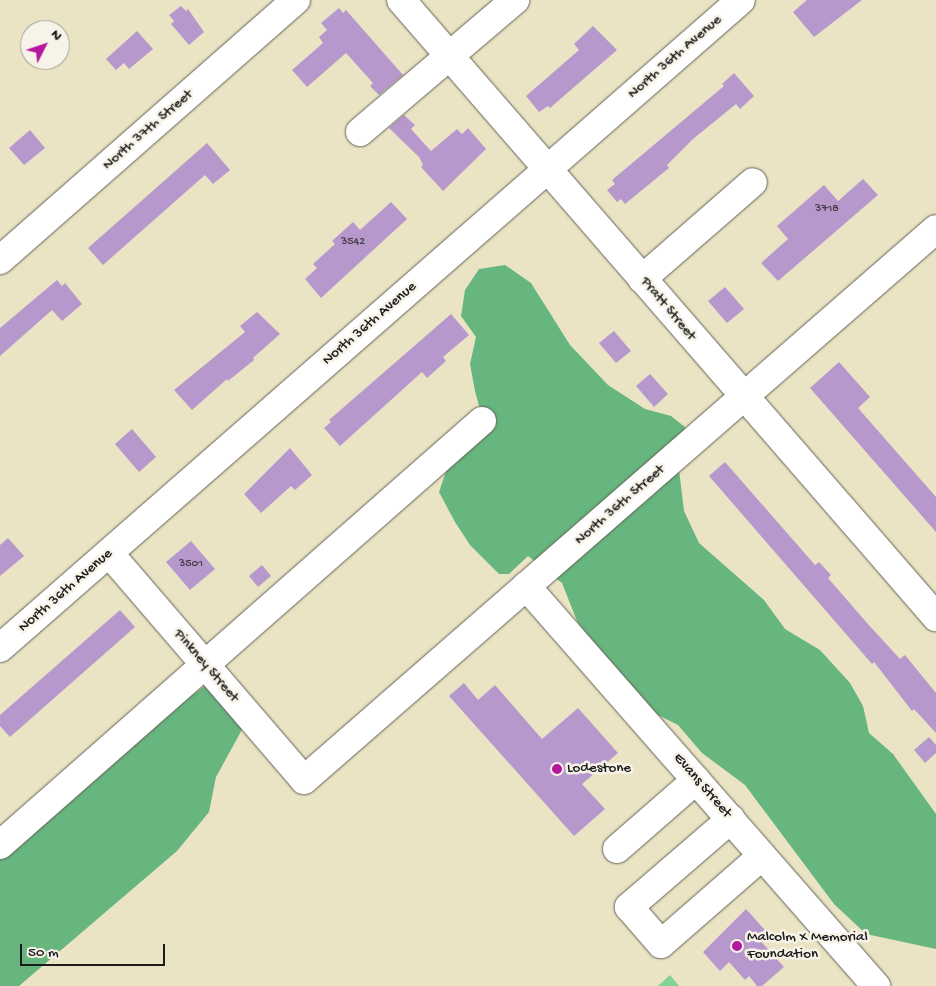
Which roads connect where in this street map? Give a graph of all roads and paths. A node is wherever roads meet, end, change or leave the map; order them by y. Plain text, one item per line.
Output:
1 (296, 0) edge
2 (401, 0) edge
3 (515, 0) edge
4 (742, 0) edge
5 (450, 57) junction
6 (360, 132) dead end
7 (546, 170) junction
8 (753, 182) dead end
9 (936, 228) edge
10 (0, 260) edge
11 (642, 279) junction
12 (743, 398) junction
13 (482, 421) dead end
14 (109, 553) junction
15 (526, 586) junction
16 (936, 617) edge
17 (0, 648) edge
18 (206, 666) junction
19 (304, 780) joint
20 (696, 780) junction
21 (731, 819) junction
22 (0, 845) edge
23 (617, 850) dead end
24 (762, 856) junction
25 (876, 986) edge

1 - 10 street, North 37th Street
2 - 5 street, Pratt Street
3 - 5 street
4 - 7 street, North 36th Avenue
5 - 6 street
5 - 7 street, Pratt Street
7 - 11 street, Pratt Street
7 - 14 street, North 36th Avenue
8 - 11 street
9 - 12 street, North 36th Street
11 - 12 street, Pratt Street
12 - 15 street, North 36th Street
12 - 16 street, Pratt Street
13 - 18 street
14 - 17 street, North 36th Avenue
14 - 18 street, Pinkney Street
15 - 19 street, North 36th Street
15 - 20 street, Evans Street
18 - 19 street, Pinkney Street
18 - 22 street
20 - 21 street, Evans Street
20 - 23 street
21 - 24 street, Evans Street
21 - 24 street
24 - 25 street, Evans Street

